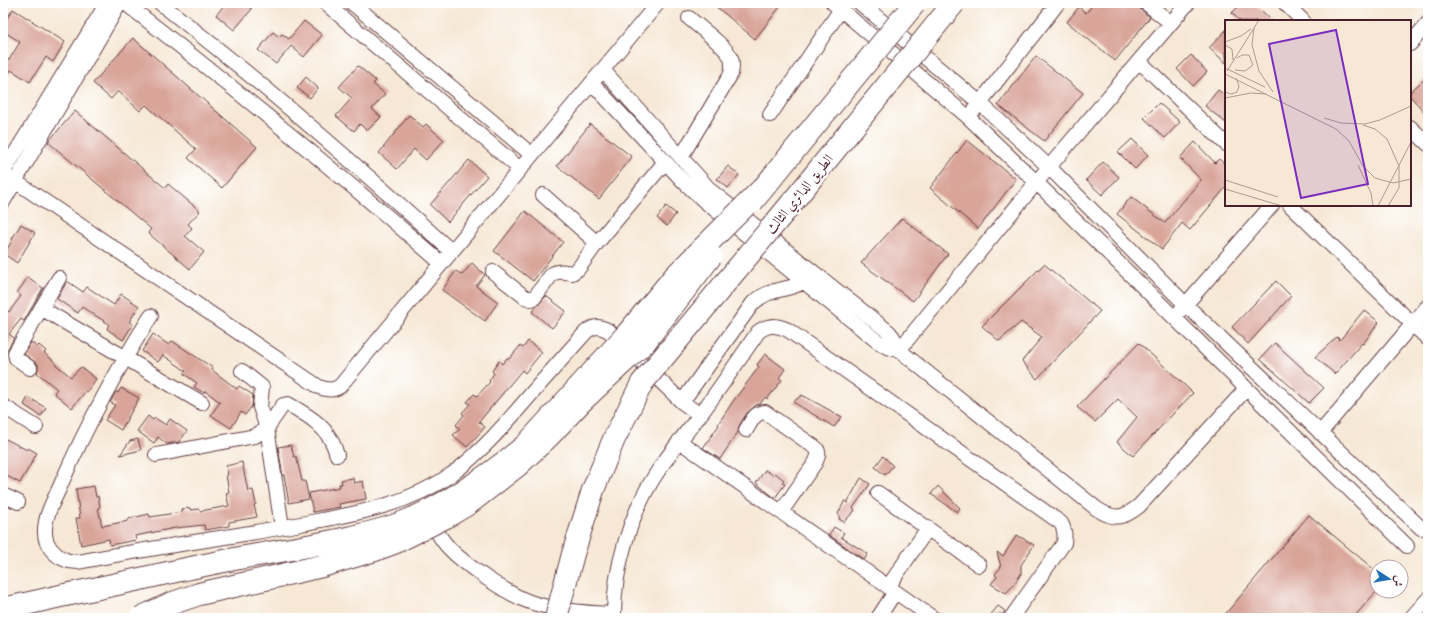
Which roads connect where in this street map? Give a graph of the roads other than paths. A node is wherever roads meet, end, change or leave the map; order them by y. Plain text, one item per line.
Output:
1 (107, 3) edge
2 (120, 3) edge
3 (126, 3) edge
4 (160, 3) edge
5 (325, 3) edge
6 (352, 3) edge
7 (658, 3) edge
8 (860, 3) edge
9 (915, 3) edge
10 (954, 3) edge
11 (1058, 3) edge
12 (1146, 3) edge
13 (1188, 3) edge
14 (1285, 3) edge
15 (837, 6) edge
16 (689, 18) dead end
17 (1302, 20) edge
18 (1171, 23) junction
19 (1428, 23) edge
20 (1411, 43) edge
21 (1139, 61) junction
22 (603, 70) junction
23 (592, 83) junction
24 (980, 102) junction
25 (770, 115) dead end
26 (968, 117) junction
27 (1411, 128) edge
28 (1225, 143) edge
29 (1428, 144) edge
30 (532, 155) junction
31 (681, 157) junction
32 (666, 162) junction
33 (1049, 167) junction
34 (520, 169) junction
35 (3, 173) edge
36 (15, 182) junction
37 (1037, 183) junction
38 (761, 190) junction
39 (543, 195) dead end
40 (3, 202) edge
41 (1271, 206) edge
42 (1291, 206) edge
43 (597, 243) junction
44 (451, 251) junction
45 (441, 263) junction
46 (493, 272) dead end
47 (808, 277) junction
48 (58, 278) dead end
49 (1186, 305) junction
50 (1428, 306) edge
51 (41, 308) junction
52 (151, 316) dead end
53 (1175, 317) junction
54 (1412, 324) junction
55 (1428, 339) edge
56 (899, 350) junction
57 (125, 357) junction
58 (30, 368) dead end
59 (242, 371) dead end
60 (1246, 389) junction
61 (682, 402) junction
62 (202, 403) dead end
63 (3, 406) edge
64 (700, 415) junction
65 (36, 427) dead end
66 (266, 428) junction
67 (746, 430) dead end
68 (1320, 433) junction
69 (679, 441) junction
70 (156, 455) dead end
71 (337, 455) dead end
72 (878, 493) dead end
73 (416, 494) junction
74 (3, 495) edge
75 (18, 502) dead end
76 (781, 512) junction
77 (282, 527) junction
78 (928, 528) junction
79 (1421, 528) dead end
80 (1407, 546) dead end
81 (979, 565) dead end
82 (892, 589) junction
83 (1428, 599) edge
84 (3, 609) edge
85 (614, 616) edge
86 (140, 618) edge
87 (556, 618) edge
88 (878, 618) edge
89 (933, 618) edge
90 (1011, 618) edge
91 (1411, 618) edge

1 - 35 street
2 - 36 street
3 - 45 street
4 - 44 street
5 - 34 street
6 - 30 street
7 - 22 street
8 - 24 street
9 - 38 highway, bridge
10 - 87 highway, الطريق الدائري الثالث, bridge
11 - 24 street
12 - 18 street
13 - 18 street
14 - 17 street
15 - 25 street
15 - 26 street
16 - 31 street
18 - 21 street
19 - 20 street
21 - 28 street
21 - 33 street
22 - 23 street
22 - 31 street
23 - 30 street
23 - 32 street
24 - 26 street
24 - 33 street
26 - 37 street
27 - 29 street
30 - 34 street
31 - 47 street
32 - 43 street
32 - 47 street
33 - 37 street
33 - 49 street
34 - 44 street
35 - 36 street
36 - 40 street
36 - 45 street
37 - 53 street
37 - 56 street
38 - 84 highway, bridge
38 - 86 highway, bridge
39 - 43 street
41 - 49 street
42 - 54 street
43 - 46 street
44 - 45 street
47 - 56 street
47 - 61 street
48 - 51 street
49 - 53 street
49 - 68 street
50 - 54 street
51 - 57 street
51 - 58 street
52 - 57 street
53 - 60 street
54 - 55 street
54 - 68 street
56 - 60 street
57 - 62 street
57 - 77 street
59 - 66 street
60 - 80 street
61 - 64 street
61 - 73 street
63 - 65 street
64 - 69 street
64 - 90 street
66 - 70 street
66 - 71 street
66 - 77 street
67 - 76 street
68 - 79 street
69 - 76 street
69 - 85 street
72 - 78 street
73 - 77 street
73 - 85 street
74 - 75 street
76 - 82 street
78 - 81 street
78 - 82 street
82 - 88 street
82 - 89 street
83 - 91 street

